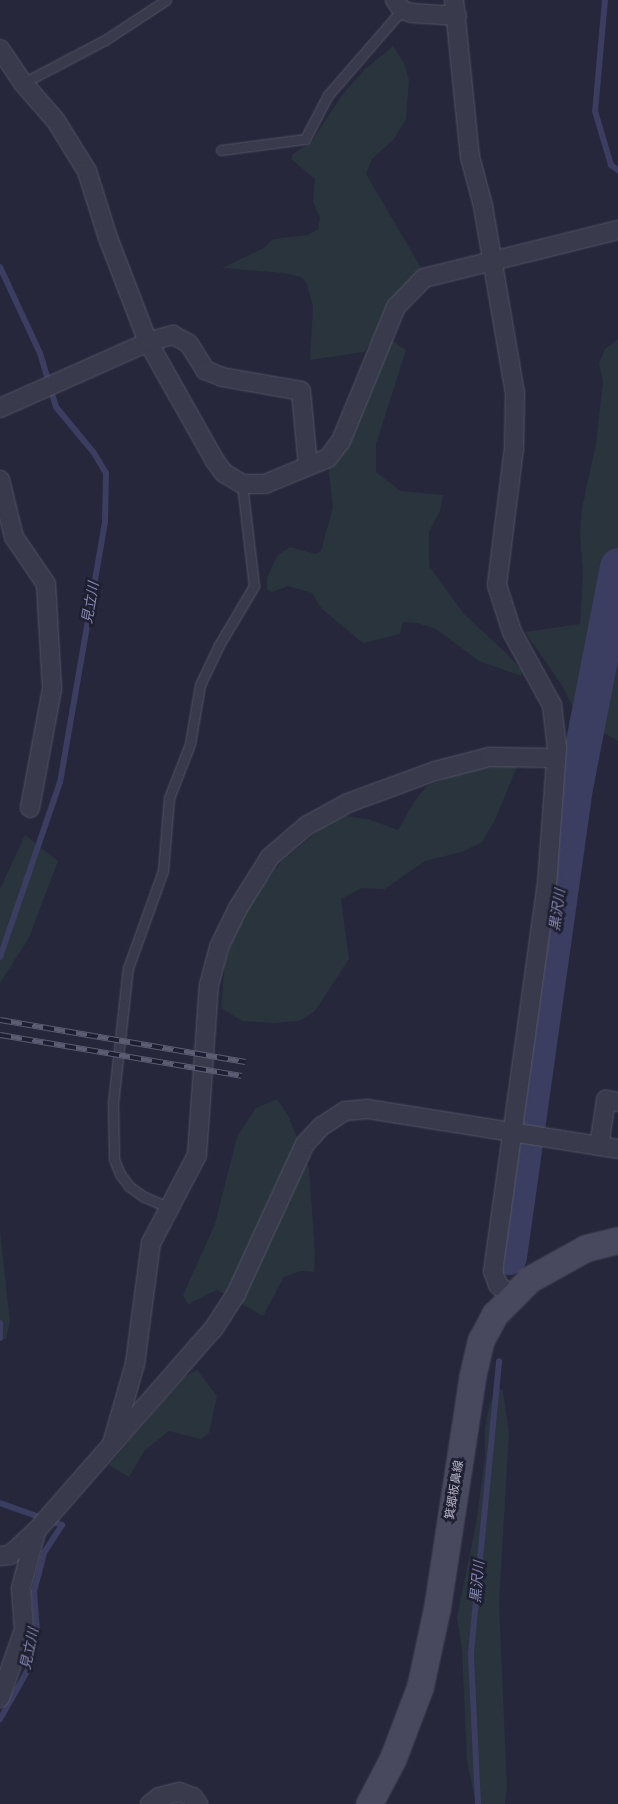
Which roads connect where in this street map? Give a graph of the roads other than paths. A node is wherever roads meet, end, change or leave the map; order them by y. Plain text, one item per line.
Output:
1 (166, 0) edge
2 (398, 5) edge
3 (456, 8) edge
4 (0, 49) edge
5 (23, 83) junction
6 (221, 150) dead end
7 (618, 230) edge
8 (493, 263) junction
9 (148, 342) junction
10 (0, 408) edge
11 (308, 466) junction
12 (0, 480) edge
13 (242, 484) junction
14 (556, 758) junction
15 (30, 808) dead end
16 (618, 1102) edge
17 (512, 1132) junction
18 (599, 1146) junction
19 (618, 1149) edge
20 (168, 1207) junction
21 (618, 1240) edge
22 (511, 1295) junction
23 (112, 1444) junction
24 (37, 1530) junction
25 (0, 1556) edge
26 (0, 1698) edge
27 (150, 1804) edge
28 (198, 1804) edge
29 (369, 1804) edge

1 - 5 lane
2 - 3 street
2 - 6 lane
3 - 8 street
4 - 5 street
5 - 9 street
7 - 8 street
8 - 11 street
8 - 14 street
9 - 10 street
9 - 11 street
9 - 13 street
11 - 13 street
12 - 15 street
13 - 20 lane
14 - 17 street
14 - 20 street
16 - 18 street
17 - 18 street
17 - 22 street
17 - 23 street
18 - 19 street
20 - 23 street
21 - 22 main road, 箕郷板鼻線
22 - 29 main road, 箕郷板鼻線
23 - 24 street
24 - 25 street
24 - 26 street
27 - 28 street

